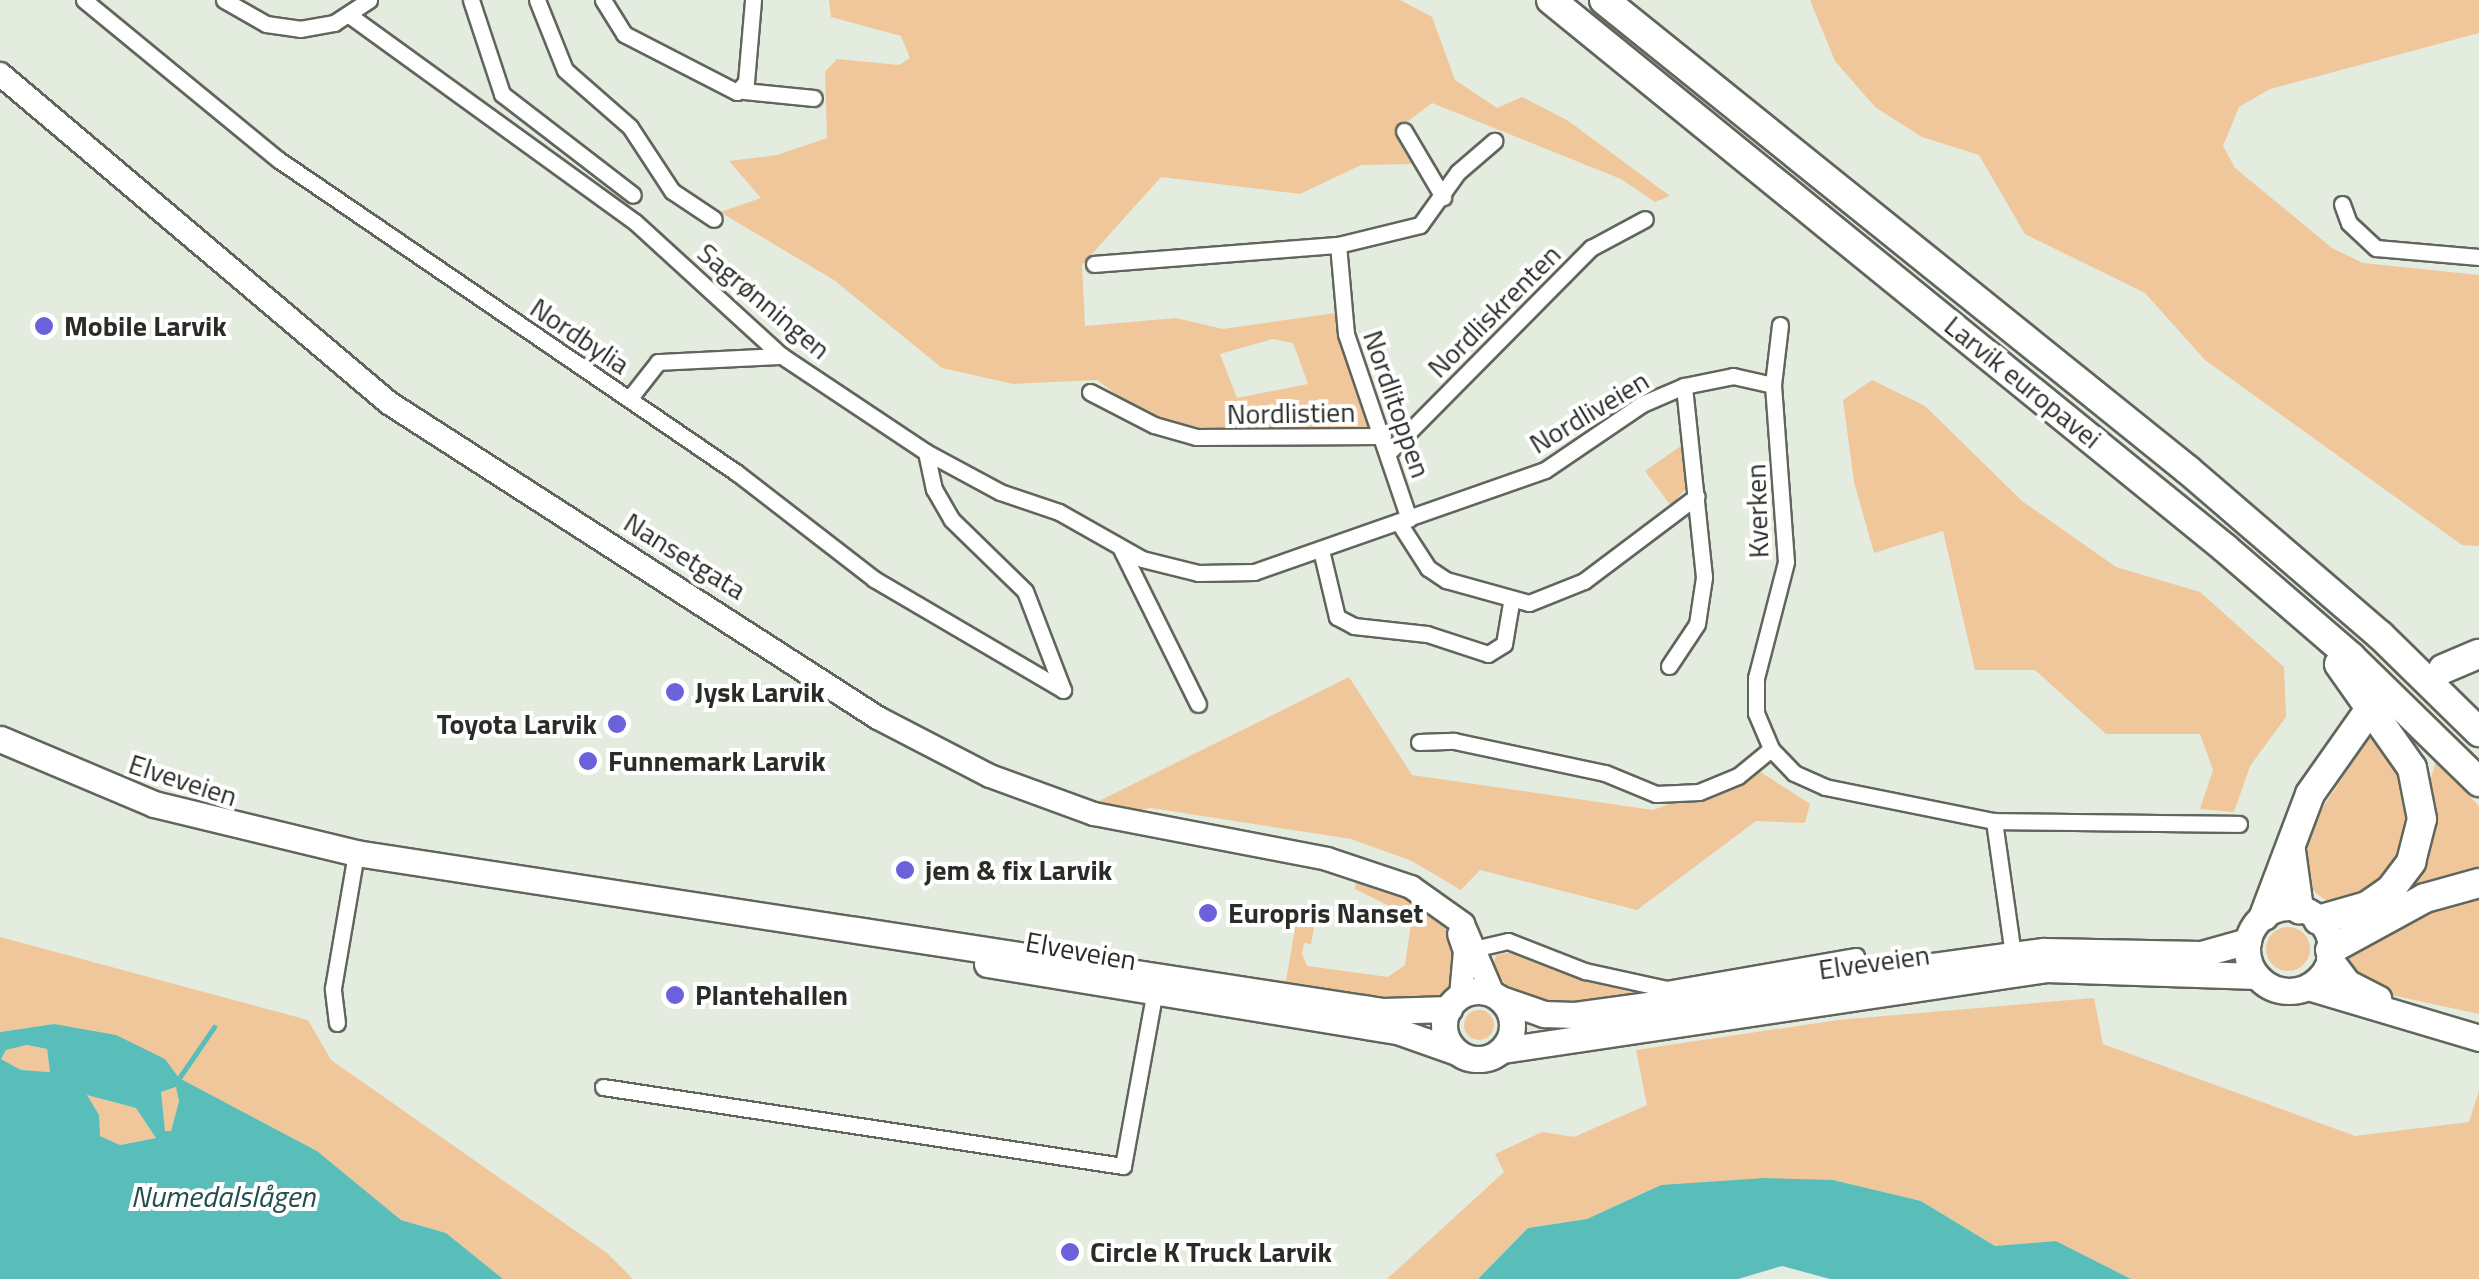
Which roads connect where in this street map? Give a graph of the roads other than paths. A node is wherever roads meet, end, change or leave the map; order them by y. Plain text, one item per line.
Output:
1 (84, 0) edge
2 (224, 0) edge
3 (369, 0) edge
4 (470, 0) edge
5 (537, 0) edge
6 (604, 0) edge
7 (753, 0) edge
8 (1551, 0) edge
9 (1604, 0) edge
10 (348, 16) junction
11 (0, 74) edge
12 (744, 90) junction
13 (814, 98) dead end
14 (1404, 131) dead end
15 (1494, 141) dead end
16 (634, 195) dead end
17 (1443, 197) junction
18 (2342, 204) dead end
19 (714, 219) dead end
20 (1645, 219) dead end
21 (1338, 244) junction
22 (2479, 257) edge
23 (1094, 264) dead end
24 (1780, 325) dead end
25 (782, 356) junction
26 (1773, 384) junction
27 (1684, 386) junction
28 (1090, 392) dead end
29 (629, 400) junction
30 (1386, 445) junction
31 (926, 452) junction
32 (1697, 496) junction
33 (1404, 521) junction
34 (1121, 549) junction
35 (1321, 550) junction
36 (1512, 603) junction
37 (2299, 611) junction
38 (2479, 654) edge
39 (1670, 666) dead end
40 (2443, 669) dead end
41 (1198, 704) dead end
42 (2365, 716) dead end
43 (2479, 732) edge
44 (0, 739) edge
45 (1420, 742) dead end
46 (1771, 749) junction
47 (2479, 782) edge
48 (1994, 820) junction
49 (2239, 824) dead end
50 (2291, 840) junction
51 (356, 853) junction
52 (2479, 884) edge
53 (2309, 914) junction
54 (2264, 916) junction
55 (2248, 941) junction
56 (1472, 949) junction
57 (2330, 954) junction
58 (2013, 955) junction
59 (1856, 956) dead end
60 (2257, 976) junction
61 (1156, 985) junction
62 (2308, 986) junction
63 (1497, 996) junction
64 (1455, 1002) junction
65 (338, 1023) dead end
66 (2479, 1026) edge
67 (2479, 1038) edge
68 (1502, 1050) junction
69 (1457, 1052) junction
70 (603, 1087) dead end

1 - 29 street, Nordbylia
2 - 10 street
3 - 10 street
4 - 16 street
5 - 19 street
6 - 12 street
7 - 12 street
8 - 37 highway, Larvik europavei
9 - 43 highway, Larvik europavei
10 - 25 street, Sagrønningen
11 - 56 main road, Nansetgata
12 - 13 street
14 - 17 street
15 - 17 street
17 - 21 street
18 - 22 street
20 - 30 street, Nordliskrenten
21 - 23 street
21 - 30 street, Nordlitoppen
24 - 26 street, Kverken
25 - 29 street
25 - 31 street, Sagrønningen
26 - 27 street, Nordliveien
26 - 46 street, Kverken
27 - 32 street
27 - 33 street, Nordliveien
28 - 30 street, Nordlistien
29 - 31 street, Nordbylia
30 - 33 street, Nordlitoppen
31 - 34 street, Nordliveien
32 - 36 street
32 - 39 street
33 - 35 street, Nordliveien
33 - 36 street, Nordlitoppen
34 - 35 street, Nordliveien
34 - 41 street
35 - 36 street
37 - 47 highway, Larvik europavei
37 - 53 highway
38 - 40 highway
42 - 50 highway
44 - 51 main road, Elveveien
45 - 46 street
46 - 48 street
48 - 49 street
48 - 58 street
50 - 53 highway
50 - 54 highway
51 - 61 main road, Elveveien
51 - 65 street
52 - 57 highway
53 - 54 main road
53 - 57 main road
54 - 55 main road
55 - 58 main road, Elveveien
55 - 60 main road
56 - 59 street
56 - 63 main road, Nansetgata
56 - 64 main road
57 - 62 main road
57 - 66 main road
58 - 63 main road, Elveveien
60 - 62 main road
60 - 68 main road, Elveveien
61 - 64 main road, Elveveien
61 - 69 main road, Elveveien
61 - 70 street
62 - 67 main road
63 - 64 main road
63 - 68 main road
64 - 69 main road
68 - 69 main road

